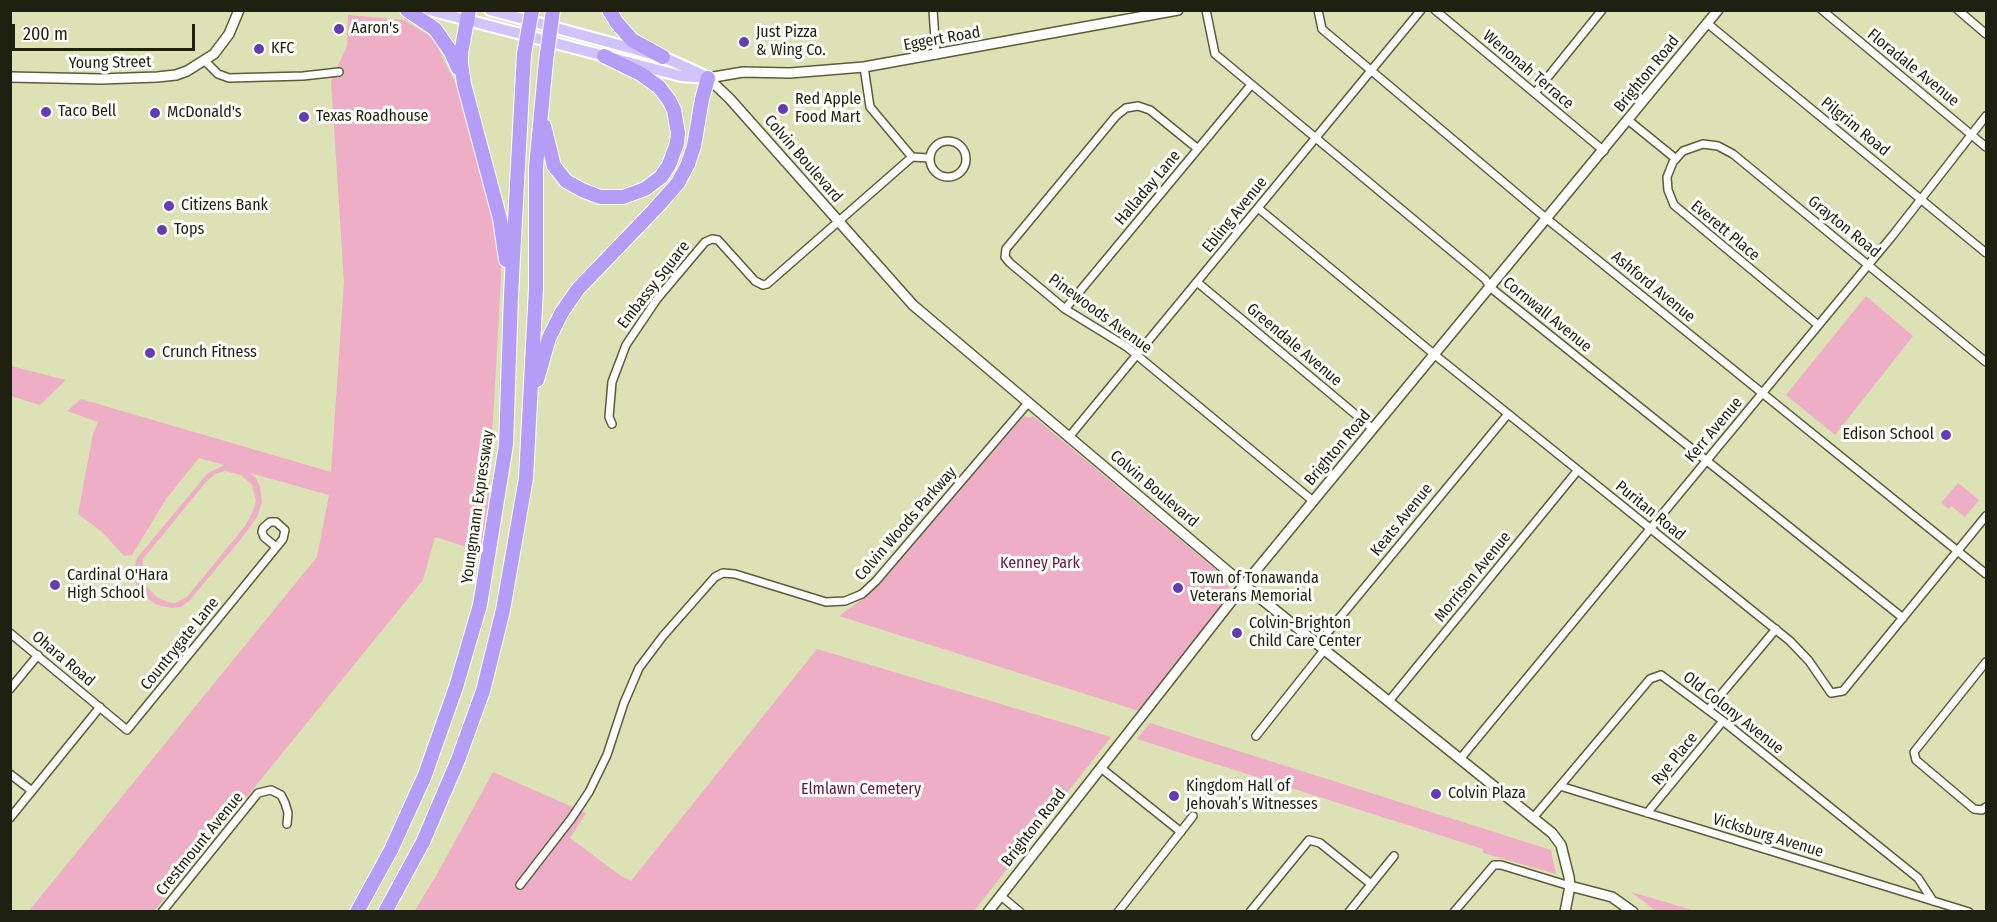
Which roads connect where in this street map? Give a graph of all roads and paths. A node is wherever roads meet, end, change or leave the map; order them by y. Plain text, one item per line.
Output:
1 (239, 10) edge
2 (407, 10) edge
3 (429, 10) edge
4 (490, 10) edge
5 (532, 10) edge
6 (553, 10) edge
7 (609, 10) edge
8 (933, 10) edge
9 (1178, 10) edge
10 (1206, 10) edge
11 (1318, 10) edge
12 (1421, 10) edge
13 (1435, 10) edge
14 (1602, 10) edge
15 (1718, 10) edge
16 (1822, 10) edge
17 (1958, 10) edge
18 (468, 15) edge
19 (1707, 23) junction
20 (1986, 34) edge
21 (936, 55) junction
22 (604, 56) junction
23 (663, 57) junction
24 (205, 61) junction
25 (864, 67) junction
26 (1371, 71) junction
27 (339, 72) dead end
28 (10, 77) edge
29 (708, 78) junction
30 (464, 84) junction
31 (1251, 85) junction
32 (1535, 93) junction
33 (541, 100) junction
34 (1986, 116) edge
35 (1628, 120) junction
36 (1971, 134) junction
37 (1316, 138) junction
38 (1986, 147) edge
39 (1198, 149) junction
40 (1604, 151) junction
41 (912, 157) junction
42 (929, 158) junction
43 (1676, 159) junction
44 (1920, 198) junction
45 (1258, 208) junction
46 (1547, 219) junction
47 (838, 222) junction
48 (1986, 253) edge
49 (1868, 264) junction
50 (1197, 282) junction
51 (1491, 288) junction
52 (511, 295) junction
53 (1065, 309) junction
54 (1818, 325) junction
55 (1136, 355) junction
56 (1435, 355) junction
57 (1986, 362) edge
58 (1762, 392) junction
59 (1028, 403) junction
60 (528, 414) junction
61 (1508, 414) junction
62 (612, 424) dead end
63 (1373, 429) junction
64 (1069, 436) junction
65 (1706, 460) junction
66 (1578, 471) junction
67 (1313, 501) junction
68 (1986, 516) edge
69 (1650, 528) junction
70 (276, 547) dead end
71 (1958, 551) junction
72 (1986, 574) edge
73 (1244, 585) junction
74 (1903, 618) junction
75 (1776, 630) junction
76 (10, 633) edge
77 (1321, 647) junction
78 (38, 655) junction
79 (1986, 662) edge
80 (10, 689) edge
81 (1389, 701) junction
82 (100, 707) junction
83 (1708, 710) junction
84 (1723, 721) junction
85 (1256, 736) dead end
86 (1460, 759) junction
87 (1101, 768) junction
88 (10, 774) edge
89 (1560, 786) junction
90 (32, 791) junction
91 (1986, 807) edge
92 (1647, 813) junction
93 (1194, 816) dead end
94 (10, 818) edge
95 (1533, 818) junction
96 (287, 824) dead end
97 (1181, 832) junction
98 (1394, 856) dead end
99 (1371, 884) junction
100 (520, 885) dead end
101 (1570, 886) junction
102 (1000, 896) junction
103 (1933, 900) junction
104 (162, 912) edge
105 (357, 912) edge
106 (385, 912) edge
107 (988, 912) edge
108 (1020, 912) edge
109 (1118, 912) edge
110 (1250, 912) edge
111 (1348, 912) edge
112 (1454, 912) edge
113 (1564, 912) edge
114 (1633, 912) edge
115 (1969, 912) edge

1 - 24 street, Young Street
2 - 30 highway
3 - 18 main road
4 - 23 main road
5 - 52 highway, Youngmann Expressway, bridge
6 - 33 highway, bridge
7 - 23 highway
8 - 21 street
9 - 21 street, Eggert Road
10 - 31 street, Cornwall Avenue
11 - 26 street, Ashford Avenue
12 - 26 street, Ebling Avenue
13 - 32 street, Wenonah Terrace
14 - 32 street
15 - 19 street, Brighton Road
16 - 36 street, Floradale Avenue
17 - 20 street
18 - 22 main road
18 - 30 highway
19 - 35 street, Brighton Road
19 - 44 street, Pilgrim Road
21 - 25 street, Eggert Road
22 - 29 main road
22 - 33 highway
23 - 29 main road
24 - 27 street
24 - 28 street, Young Street
25 - 29 street, Eggert Road
25 - 41 street
26 - 37 street, Ebling Avenue
26 - 46 street, Ashford Avenue
29 - 47 street, Colvin Boulevard
29 - 60 highway
30 - 52 highway
31 - 37 street, Cornwall Avenue
31 - 39 street, Halladay Lane
32 - 40 street, Wenonah Terrace
33 - 60 highway
34 - 36 street, Kerr Avenue
35 - 40 street, Brighton Road
35 - 43 street
36 - 38 street, Floradale Avenue
36 - 44 street, Kerr Avenue
37 - 45 street, Ebling Avenue
37 - 51 street, Cornwall Avenue
39 - 53 street, Halladay Lane
39 - 53 street, Pinewoods Avenue
40 - 46 street, Brighton Road
41 - 42 street
41 - 47 street
42 - 42 street
43 - 49 street, Grayton Road
43 - 54 street, Everett Place
44 - 48 street, Pilgrim Road
44 - 49 street, Kerr Avenue
45 - 50 street, Ebling Avenue
45 - 56 street, Puritan Road
46 - 51 street, Brighton Road
46 - 58 street, Ashford Avenue
47 - 59 street, Colvin Boulevard
47 - 62 street, Embassy Square
49 - 54 street, Kerr Avenue
49 - 57 street, Grayton Road
50 - 55 street, Ebling Avenue
50 - 63 street, Greendale Avenue
51 - 56 street, Brighton Road
51 - 65 street, Cornwall Avenue
52 - 105 highway, Youngmann Expressway
53 - 55 street, Pinewoods Avenue
54 - 58 street, Kerr Avenue
55 - 64 street, Ebling Avenue
55 - 67 street, Pinewoods Avenue
56 - 61 street, Puritan Road
56 - 63 street, Brighton Road
58 - 65 street, Kerr Avenue
58 - 71 street, Ashford Avenue
59 - 64 street, Colvin Boulevard
59 - 100 street, Colvin Woods Parkway
60 - 106 highway
61 - 66 street, Puritan Road
61 - 77 street, Keats Avenue
63 - 67 street, Brighton Road
64 - 73 street, Colvin Boulevard
65 - 69 street, Kerr Avenue
65 - 74 street, Cornwall Avenue
66 - 69 street, Puritan Road
66 - 81 street, Morrison Avenue
67 - 73 street, Brighton Road
68 - 71 street, Puritan Road
69 - 75 street, Puritan Road
69 - 86 street, Kerr Avenue
70 - 82 street, Countrygate Lane
71 - 72 street, Ashford Avenue
71 - 74 street, Puritan Road
73 - 77 street, Colvin Boulevard
73 - 87 street, Brighton Road
74 - 75 street, Puritan Road
75 - 83 street
76 - 78 street, Ohara Road
77 - 81 street, Colvin Boulevard
77 - 85 street, Keats Avenue
78 - 80 street
78 - 82 street, Ohara Road
79 - 91 street
81 - 86 street, Colvin Boulevard
82 - 90 street, Ohara Road
83 - 84 street, Old Colony Avenue
83 - 89 street, Old Colony Avenue
84 - 92 street, Rye Place
84 - 103 street, Old Colony Avenue
86 - 95 street, Colvin Boulevard
87 - 97 street
87 - 102 street, Brighton Road
88 - 90 street
89 - 92 street, Vicksburg Avenue
89 - 95 street, Old Colony Avenue
90 - 94 street, Ohara Road
92 - 103 street, Vicksburg Avenue
93 - 97 street
95 - 101 street, Colvin Boulevard
96 - 104 street, Crestmount Avenue
97 - 109 street
98 - 99 street
99 - 110 street
99 - 111 street
101 - 112 street
101 - 113 street, Colvin Boulevard
101 - 114 street
102 - 107 street, Brighton Road
102 - 108 street
103 - 115 street, Vicksburg Avenue

